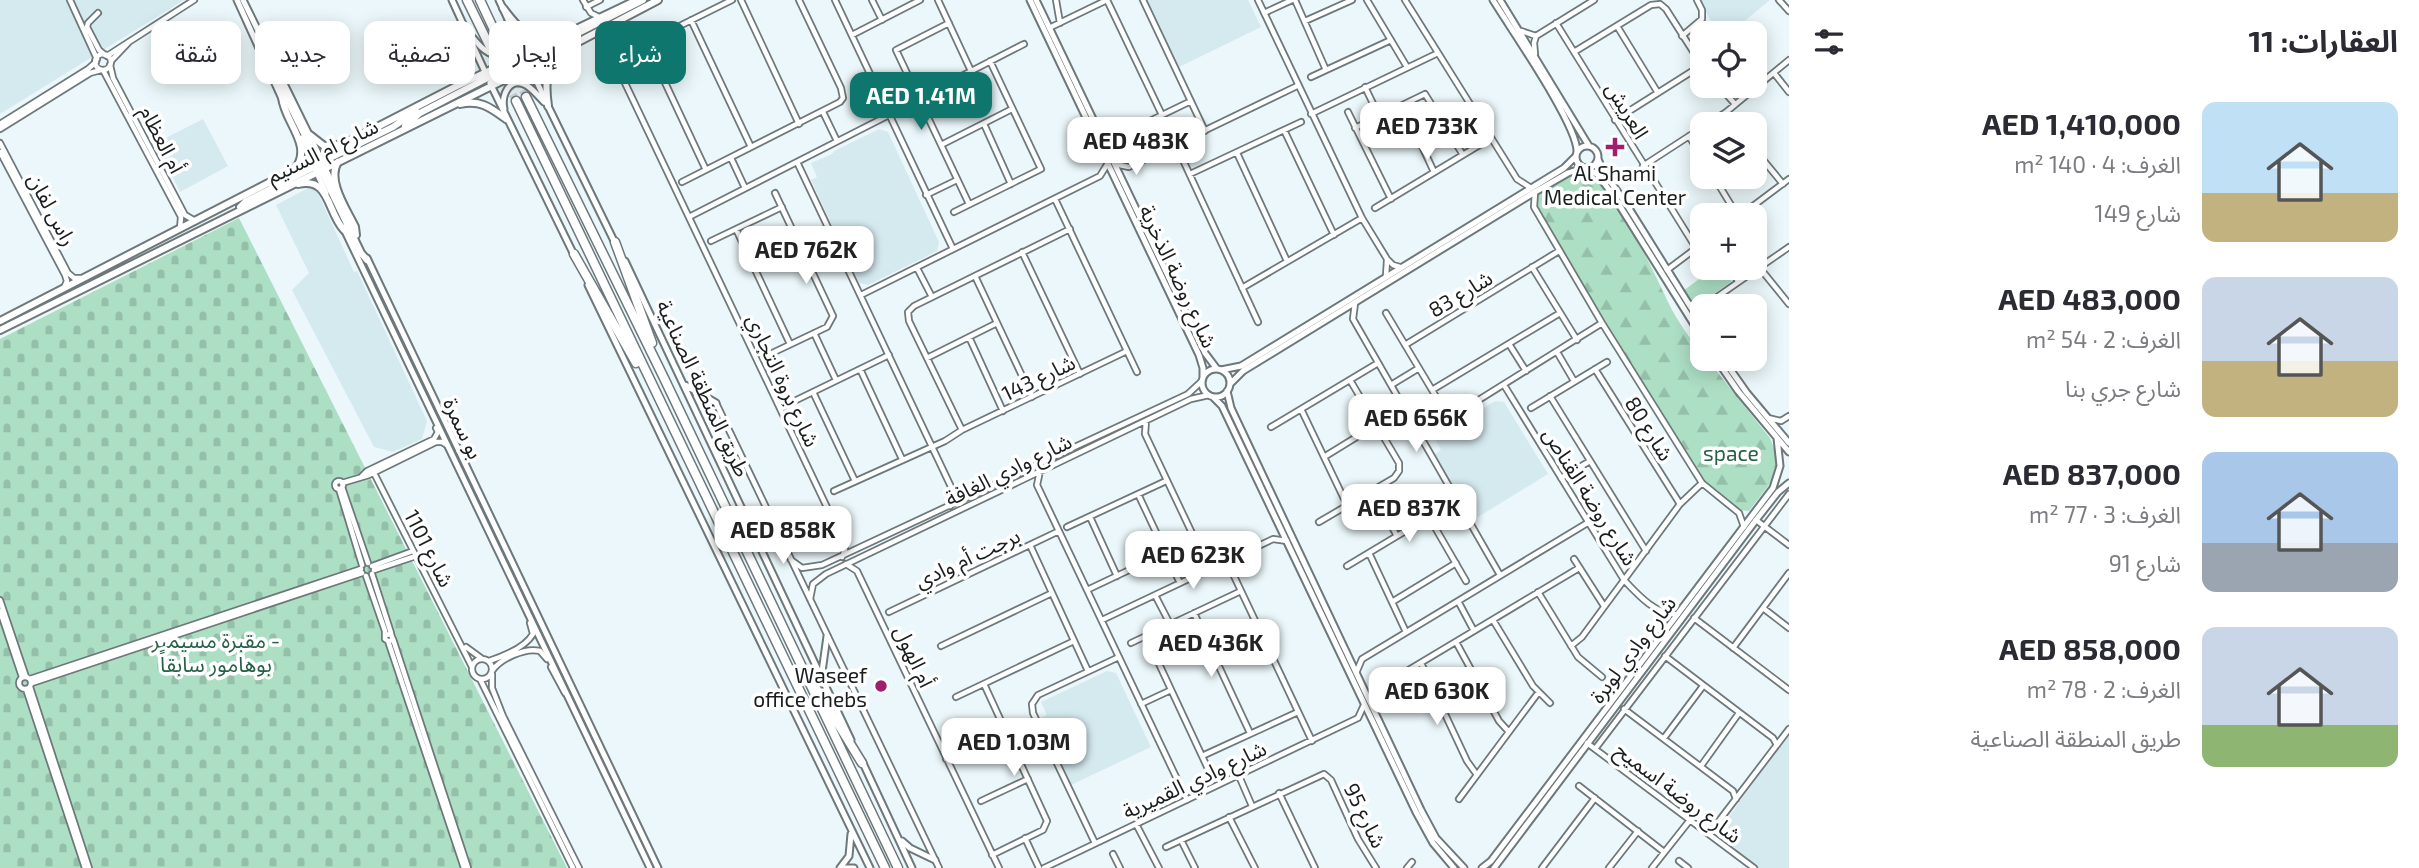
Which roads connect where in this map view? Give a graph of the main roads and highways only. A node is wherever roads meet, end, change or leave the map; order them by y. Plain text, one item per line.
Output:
1 (467, 0) edge
2 (480, 0) edge
3 (637, 0) edge
4 (643, 0) edge
5 (659, 0) edge
6 (503, 8) road end
7 (490, 21) edge
8 (513, 21) edge
9 (581, 26) edge
10 (581, 32) edge
11 (581, 40) edge
12 (489, 45) tunnel mouth
13 (488, 78) junction
14 (279, 84) edge
15 (457, 84) edge
16 (545, 84) edge
17 (454, 87) junction
18 (438, 95) junction
19 (282, 97) road end
20 (526, 97) tunnel mouth
21 (516, 101) tunnel mouth
22 (548, 106) road end
23 (444, 108) junction
24 (506, 119) road end
25 (400, 131) junction
26 (367, 133) junction
27 (310, 135) road end
28 (349, 155) junction
29 (318, 164) junction
30 (294, 170) junction
31 (286, 187) junction
32 (234, 213) junction
33 (344, 230) road end
34 (356, 235) road end
35 (615, 242) road end
36 (574, 254) road end
37 (367, 260) road end
38 (0, 321) edge
39 (0, 330) edge
40 (646, 373) junction
41 (663, 376) junction
42 (800, 664) junction
43 (862, 763) road end
44 (885, 868) edge
45 (898, 868) edge

1 - 12 highway
2 - 7 highway
3 - 9 main road, شارع ام السنيم
4 - 10 main road
5 - 11 main road, شارع ام السنيم
6 - 8 main road
13 - 17 main road, شارع ام السنيم
13 - 23 main road, شارع ام السنيم
13 - 25 main road
14 - 29 main road
15 - 17 main road
16 - 22 main road
17 - 18 main road, شارع ام السنيم
18 - 26 main road, شارع ام السنيم
18 - 29 main road
19 - 30 main road
20 - 41 highway, طريق المنطقة الصناعية
21 - 40 highway
23 - 24 main road
23 - 25 main road, شارع ام السنيم
25 - 28 main road, شارع ام السنيم
26 - 27 main road
26 - 29 main road, شارع ام السنيم
28 - 29 main road, شارع ام السنيم
28 - 34 main road
29 - 30 main road, شارع ام السنيم
29 - 31 main road, شارع ام السنيم
29 - 32 main road
29 - 37 main road
30 - 38 main road, شارع ام السنيم
31 - 32 main road, شارع ام السنيم
31 - 33 main road
32 - 39 main road, شارع ام السنيم
35 - 41 highway
36 - 40 highway
40 - 44 highway
41 - 42 highway, طريق المنطقة الصناعية
42 - 43 highway
42 - 45 highway, طريق المنطقة الصناعية

